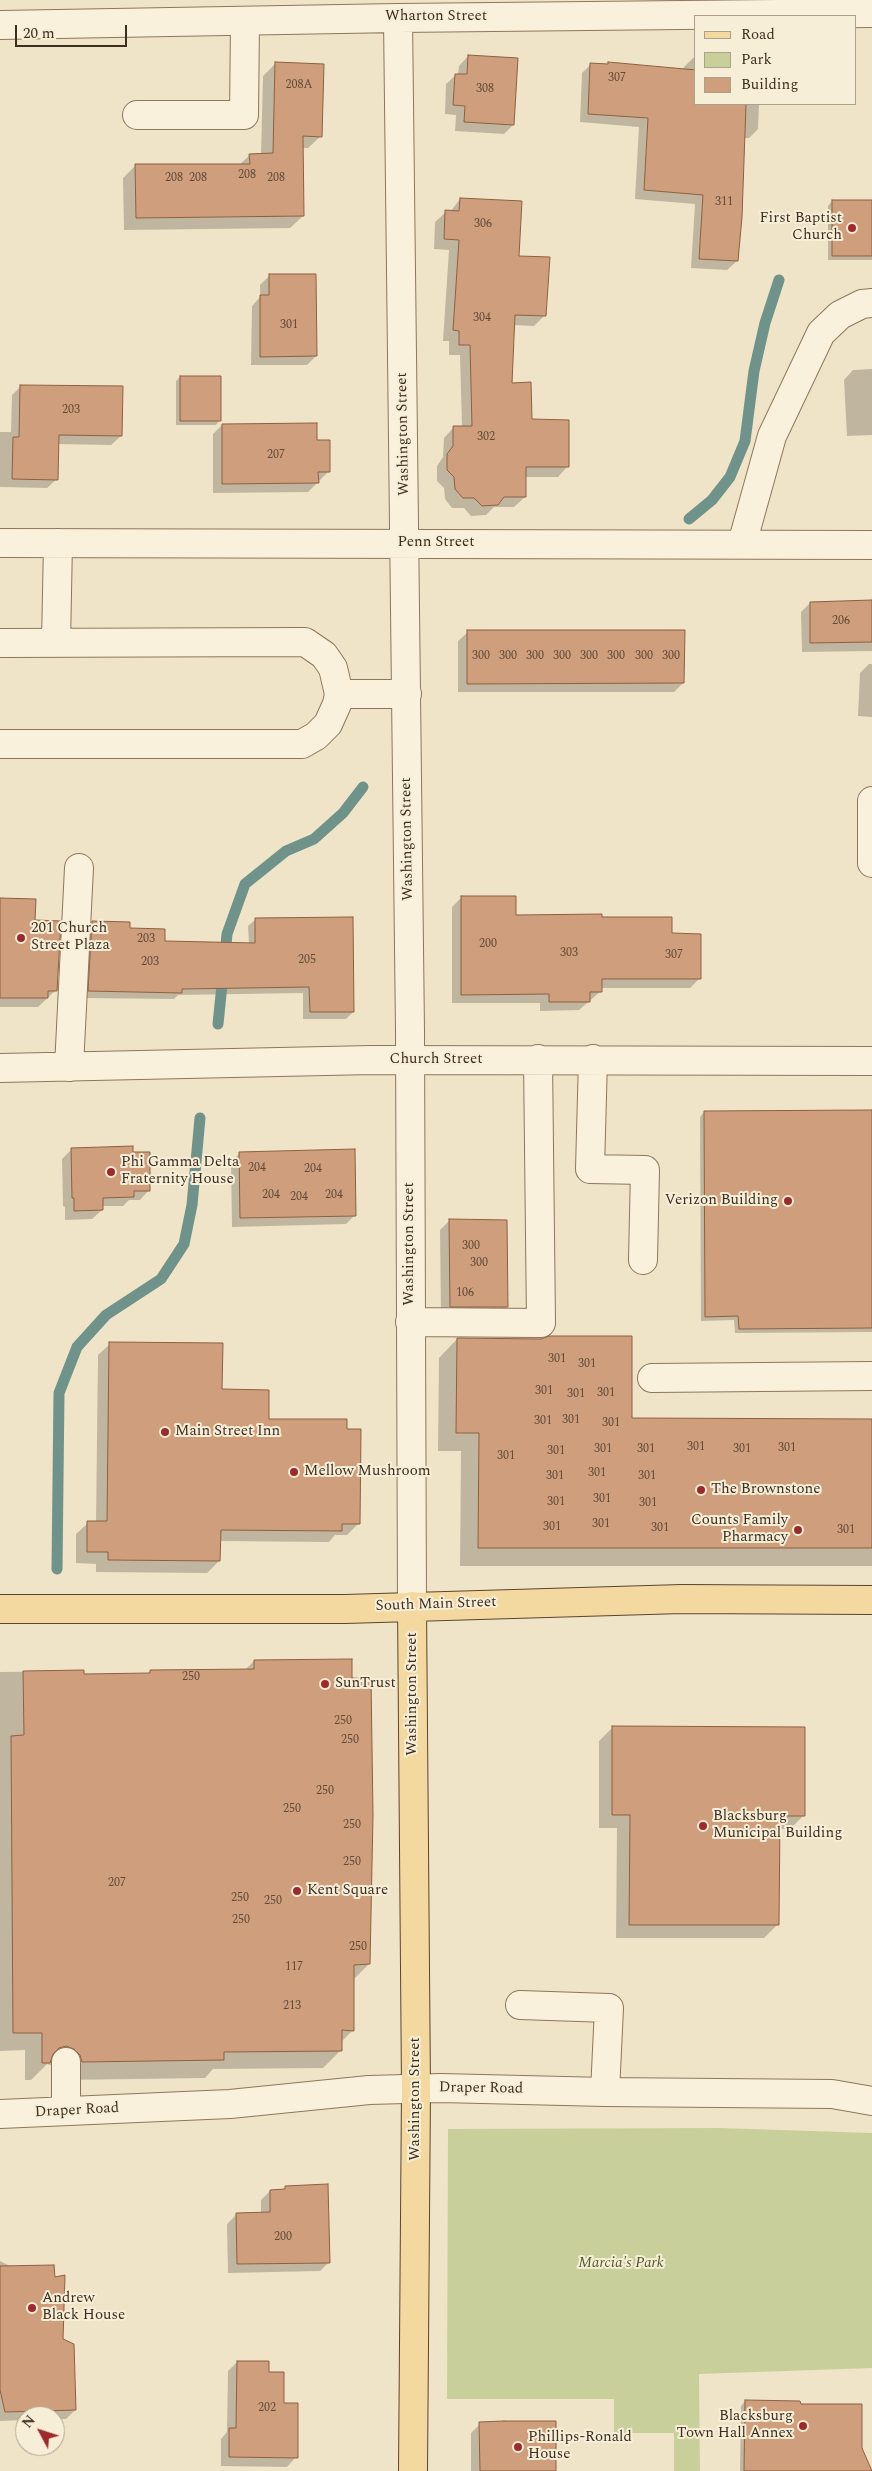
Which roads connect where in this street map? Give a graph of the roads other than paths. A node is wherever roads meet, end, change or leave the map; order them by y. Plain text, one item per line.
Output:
1 (732, 0) edge
2 (340, 9) edge
3 (872, 13) edge
4 (731, 15) edge
5 (778, 15) edge
6 (694, 16) edge
7 (398, 18) junction
8 (245, 21) junction
9 (0, 25) edge
10 (137, 115) dead end
11 (872, 303) edge
12 (0, 543) edge
13 (58, 543) junction
14 (405, 543) junction
15 (742, 544) junction
16 (872, 545) edge
17 (0, 643) edge
18 (56, 643) junction
19 (339, 694) junction
20 (407, 694) junction
21 (0, 744) edge
22 (872, 801) edge
23 (872, 863) edge
24 (79, 868) dead end
25 (538, 1059) junction
26 (593, 1059) junction
27 (410, 1060) junction
28 (872, 1060) edge
29 (69, 1067) junction
30 (0, 1068) edge
31 (643, 1260) dead end
32 (410, 1322) junction
33 (872, 1376) edge
34 (652, 1378) dead end
35 (872, 1600) edge
36 (412, 1606) junction
37 (0, 1609) edge
38 (520, 2005) dead end
39 (66, 2062) dead end
40 (416, 2089) junction
41 (605, 2092) junction
42 (872, 2101) edge
43 (66, 2111) junction
44 (0, 2114) edge
45 (412, 2471) edge

1 - 4 street
2 - 7 street, Wharton Street
2 - 8 street, Wharton Street
3 - 5 street, Wharton Street
6 - 7 street, Wharton Street
7 - 14 street, Washington Street
8 - 9 street, Wharton Street
8 - 10 street
11 - 15 street
12 - 13 street, Penn Street
13 - 14 street, Penn Street
13 - 18 street
14 - 15 street, Penn Street
14 - 20 street, Washington Street
15 - 16 street, Penn Street
17 - 18 street
18 - 19 street
19 - 20 street
19 - 21 street
20 - 27 street, Washington Street
22 - 23 street
24 - 29 street
25 - 26 street, Church Street
25 - 27 street, Church Street
25 - 32 street
26 - 28 street, Church Street
26 - 31 street
27 - 29 street, Church Street
27 - 32 street, Washington Street
29 - 30 street, Church Street
32 - 36 street, Washington Street
33 - 34 street
35 - 36 main road, South Main Street
36 - 37 main road, South Main Street
36 - 40 main road, Washington Street
38 - 41 street
39 - 43 street
40 - 41 street, Draper Road
40 - 43 street, Draper Road
40 - 45 main road, Washington Street
41 - 42 street, Draper Road
43 - 44 street, Draper Road

